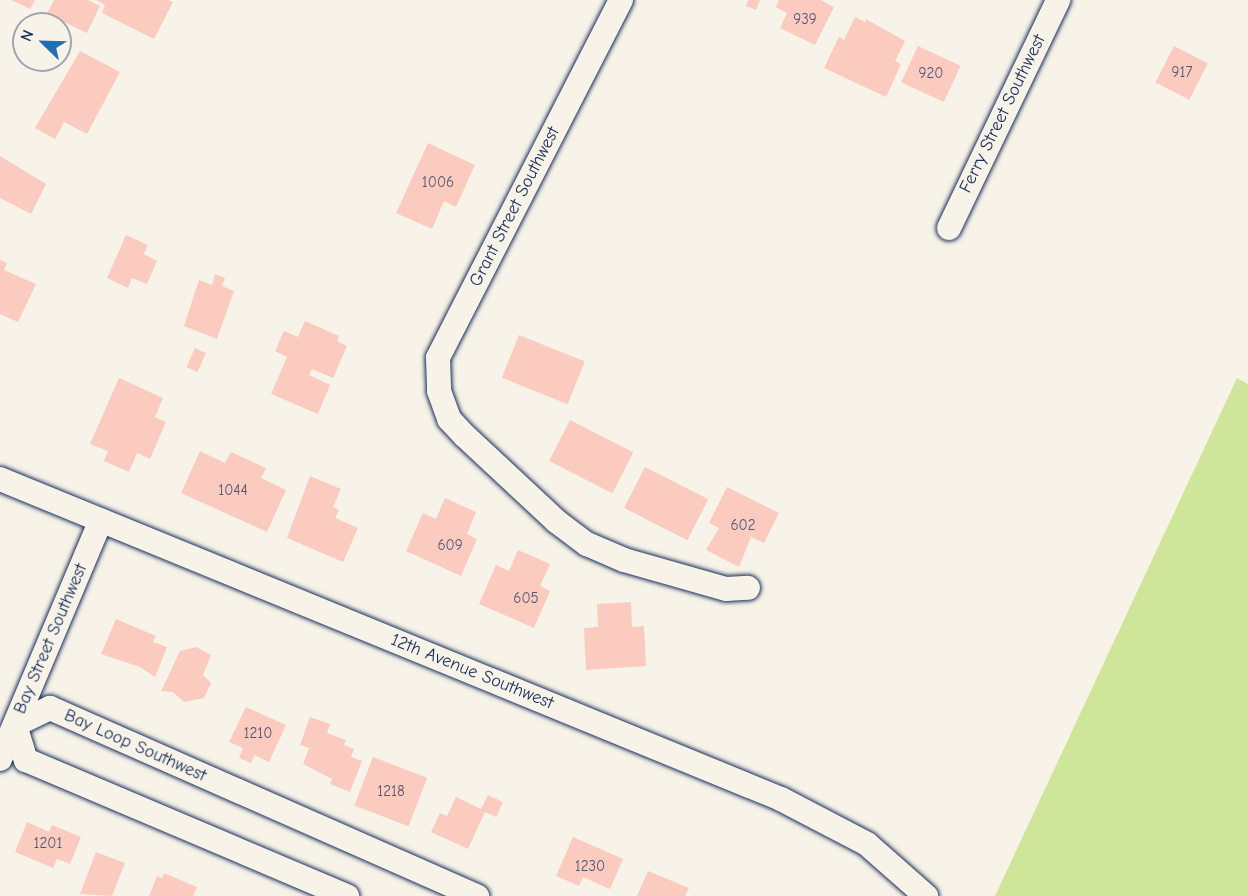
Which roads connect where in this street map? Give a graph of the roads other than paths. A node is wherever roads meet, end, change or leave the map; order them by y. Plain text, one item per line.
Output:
1 (621, 0) edge
2 (1059, 0) edge
3 (949, 228) dead end
4 (0, 479) edge
5 (101, 520) junction
6 (748, 588) dead end
7 (15, 725) junction
8 (0, 759) edge
9 (347, 896) edge
10 (477, 896) edge
11 (926, 896) edge

1 - 6 street, Grant Street Southwest
2 - 3 street, Ferry Street Southwest
4 - 5 street, 12th Avenue Southwest
5 - 7 street, Bay Street Southwest
5 - 11 street, 12th Avenue Southwest
7 - 8 street, Bay Street Southwest
7 - 9 street
7 - 10 street, Bay Loop Southwest

